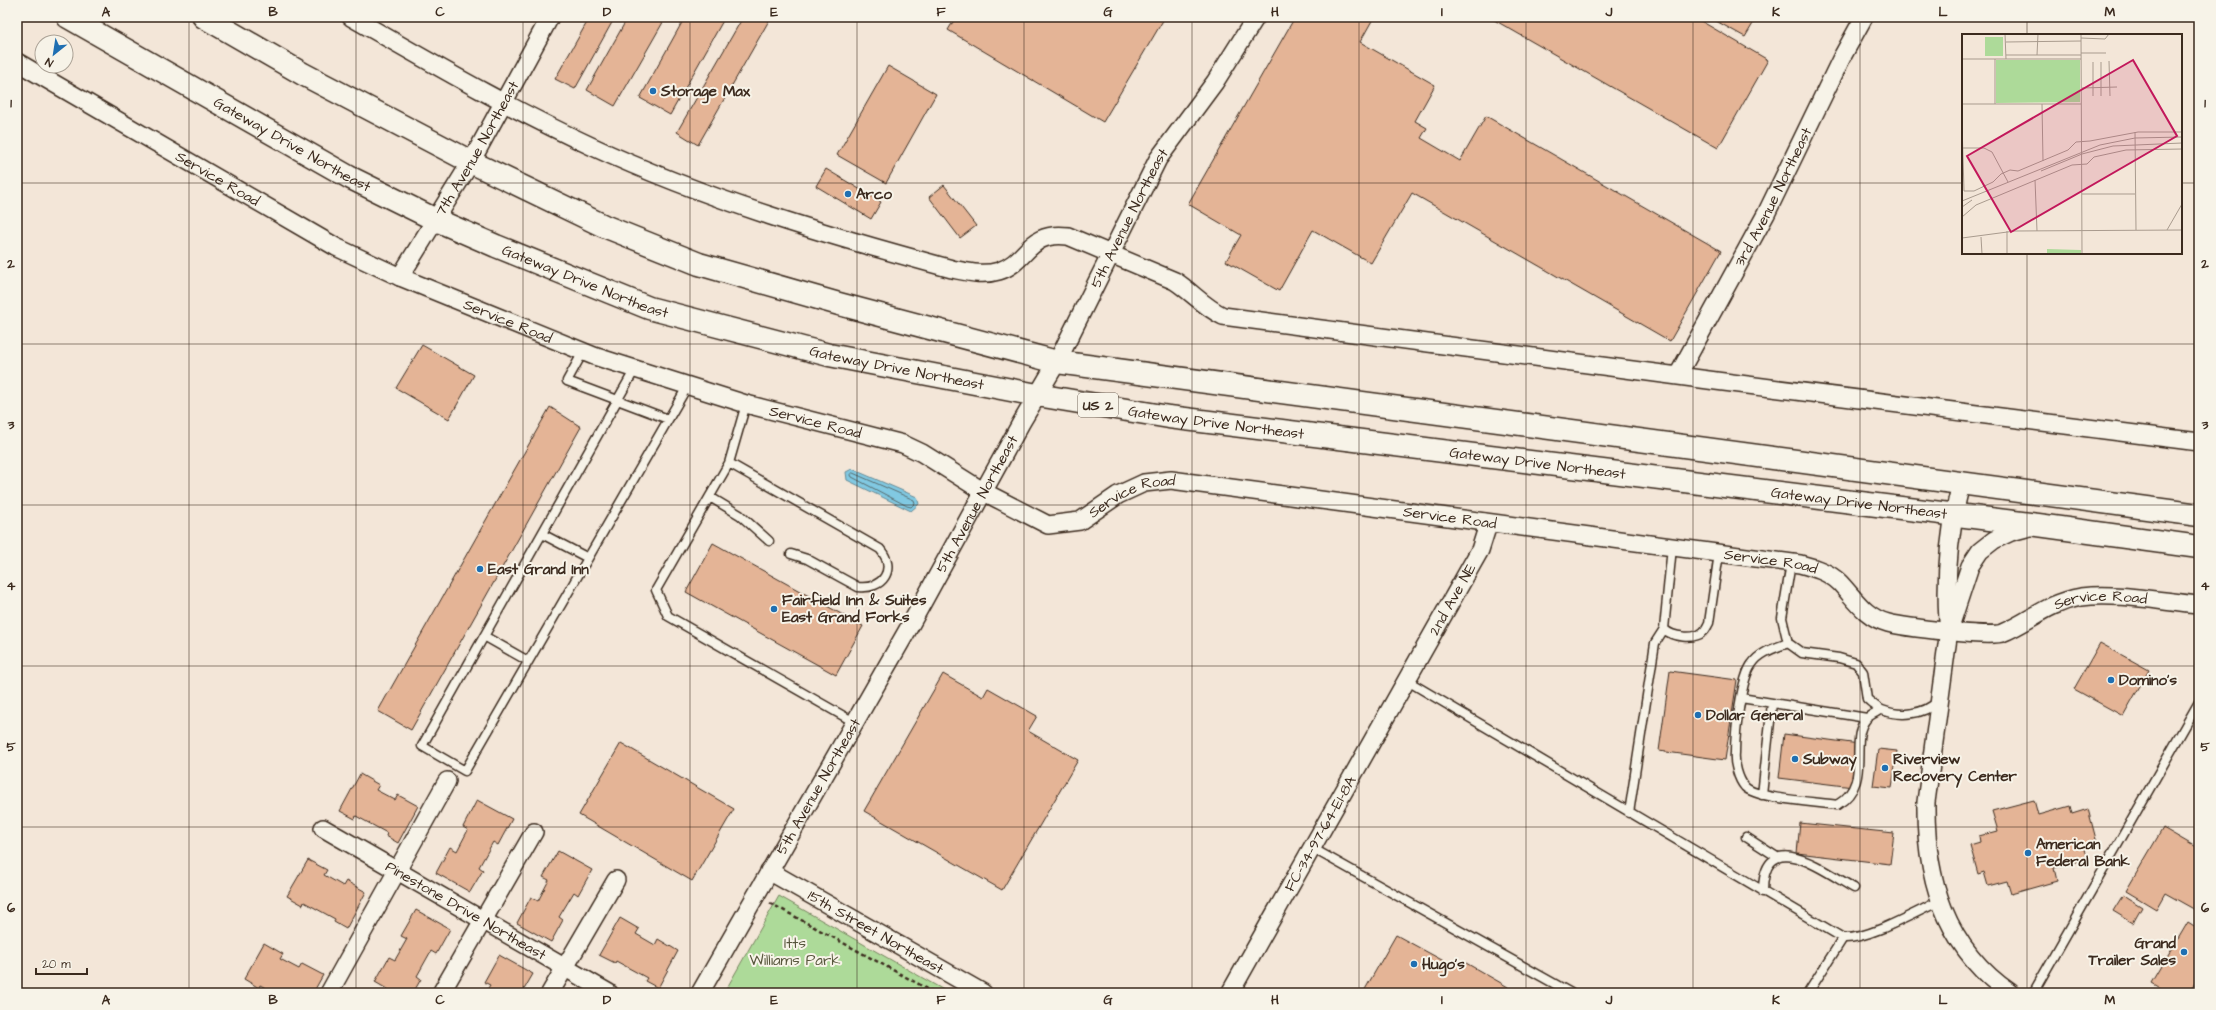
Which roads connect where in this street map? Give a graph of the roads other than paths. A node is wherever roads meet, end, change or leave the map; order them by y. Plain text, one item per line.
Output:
1 (68, 17) edge
2 (204, 17) edge
3 (351, 17) edge
4 (550, 17) edge
5 (1256, 17) edge
6 (1864, 17) edge
7 (17, 62) edge
8 (502, 102) junction
9 (471, 162) junction
10 (434, 219) junction
11 (1110, 253) junction
12 (400, 277) junction
13 (583, 352) junction
14 (1057, 362) junction
15 (635, 369) junction
16 (1678, 375) junction
17 (687, 387) junction
18 (1037, 395) junction
19 (618, 400) junction
20 (746, 404) junction
21 (668, 419) junction
22 (2199, 442) edge
23 (729, 464) junction
24 (1961, 484) junction
25 (984, 492) junction
26 (710, 497) junction
27 (2199, 515) edge
28 (1952, 516) junction
29 (1484, 522) junction
30 (2038, 525) junction
31 (542, 534) junction
32 (769, 542) dead end
33 (1672, 547) junction
34 (2199, 547) edge
35 (1719, 553) junction
36 (791, 554) dead end
37 (588, 558) junction
38 (1790, 562) junction
39 (2199, 605) edge
40 (1664, 629) junction
41 (1949, 630) junction
42 (484, 636) junction
43 (1788, 643) junction
44 (528, 661) junction
45 (1410, 674) junction
46 (1741, 698) junction
47 (1940, 699) junction
48 (2199, 702) edge
49 (1772, 703) junction
50 (1880, 710) junction
51 (1867, 718) junction
52 (854, 722) junction
53 (447, 781) dead end
54 (1762, 795) junction
55 (1629, 813) junction
56 (323, 828) dead end
57 (534, 832) dead end
58 (1746, 837) dead end
59 (1312, 848) junction
60 (1777, 857) junction
61 (769, 871) junction
62 (396, 872) junction
63 (616, 880) dead end
64 (1854, 888) dead end
65 (1763, 892) junction
66 (1940, 902) junction
67 (482, 920) junction
68 (1843, 938) junction
69 (565, 968) junction
70 (329, 993) edge
71 (441, 993) edge
72 (550, 993) edge
73 (609, 993) edge
74 (700, 993) edge
75 (983, 993) edge
76 (1230, 993) edge
77 (1571, 993) edge
78 (1808, 993) edge
79 (2011, 993) edge
80 (2033, 993) edge

1 - 10 highway, Gateway Drive Northeast / US 2
2 - 9 highway
3 - 8 street
4 - 8 street, 7th Avenue Northeast
5 - 11 street, 5th Avenue Northeast
6 - 16 street, 3rd Avenue Northeast
7 - 12 street, Service Road
8 - 9 street, 7th Avenue Northeast
8 - 11 street
9 - 10 street, 7th Avenue Northeast
9 - 14 highway
10 - 12 street, 7th Avenue Northeast
10 - 18 highway, Gateway Drive Northeast / US 2
11 - 14 street, 5th Avenue Northeast
11 - 16 street
12 - 13 street, Service Road
13 - 15 street, Service Road
13 - 19 lane
14 - 18 street, 5th Avenue Northeast
14 - 24 highway
15 - 17 street, Service Road
15 - 19 lane
16 - 22 street
17 - 20 street, Service Road
17 - 21 lane
18 - 25 street, 5th Avenue Northeast
18 - 28 highway, Gateway Drive Northeast / US 2
19 - 21 lane
19 - 31 lane
20 - 23 lane
20 - 25 street, Service Road
21 - 37 lane
23 - 26 lane
23 - 36 lane
24 - 27 highway
24 - 28 street
25 - 29 street, Service Road
25 - 52 street, 5th Avenue Northeast
26 - 32 lane
26 - 52 lane
28 - 30 highway, Gateway Drive Northeast / US 2
28 - 41 street
29 - 33 street, Service Road
29 - 45 street, 2nd Ave NE
30 - 34 highway, Gateway Drive Northeast / US 2
30 - 41 street
31 - 37 lane
31 - 42 lane
33 - 35 street, Service Road
33 - 40 lane
35 - 38 street, Service Road
35 - 40 lane
37 - 44 lane
38 - 41 street, Service Road
38 - 43 lane
39 - 41 street, Service Road
40 - 55 lane
41 - 47 street
42 - 44 lane
42 - 44 lane
43 - 46 lane
43 - 50 lane
45 - 55 lane
45 - 59 street, FC-34-97-64-E1-8A
46 - 49 lane
46 - 54 lane
47 - 50 lane
47 - 66 street
48 - 80 lane
49 - 51 lane
49 - 54 lane
50 - 51 lane
51 - 54 lane
52 - 61 street, 5th Avenue Northeast
53 - 62 street
55 - 65 lane
56 - 62 street, Pinestone Drive Northeast
57 - 67 street
58 - 60 lane
59 - 76 street, FC-34-97-64-E1-8A
59 - 77 lane
60 - 64 lane
60 - 65 lane
61 - 74 street, 5th Avenue Northeast
61 - 75 street, 15th Street Northeast
62 - 67 street, Pinestone Drive Northeast
62 - 70 street
63 - 69 street
65 - 68 lane
66 - 68 lane
66 - 79 street
67 - 69 street, Pinestone Drive Northeast
67 - 71 street
68 - 78 lane
69 - 72 street
69 - 73 street, Pinestone Drive Northeast

